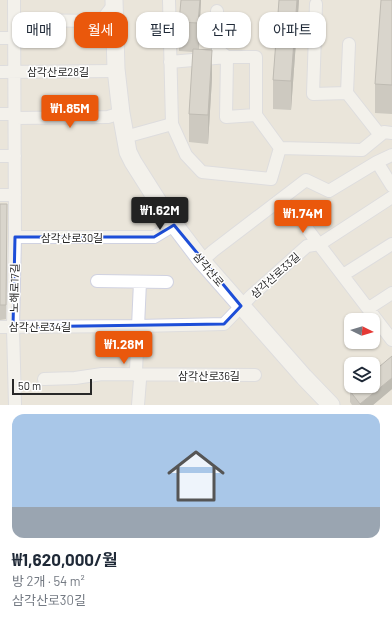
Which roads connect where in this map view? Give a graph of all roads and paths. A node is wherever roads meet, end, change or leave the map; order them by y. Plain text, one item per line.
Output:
1 (14, 0) edge
2 (169, 0) edge
3 (115, 2) edge
4 (316, 4) dead end
5 (217, 11) dead end
6 (14, 12) edge
7 (66, 21) edge
8 (0, 38) edge
9 (12, 38) edge
10 (349, 44) dead end
11 (14, 48) edge
12 (228, 57) junction
13 (170, 62) junction
14 (116, 71) junction
15 (0, 72) edge
16 (15, 72) junction
17 (347, 93) junction
18 (121, 113) junction
19 (0, 114) edge
20 (256, 115) junction
21 (14, 116) junction
22 (172, 124) junction
23 (386, 134) edge
24 (125, 137) junction
25 (280, 148) junction
26 (392, 155) edge
27 (0, 156) edge
28 (14, 156) junction
29 (377, 162) junction
30 (392, 186) edge
31 (0, 195) edge
32 (15, 195) junction
33 (392, 197) edge
34 (174, 225) junction
35 (308, 230) dead end
36 (15, 237) junction
37 (320, 244) junction
38 (392, 244) edge
39 (202, 262) junction
40 (343, 275) junction
41 (97, 281) dead end
42 (140, 282) junction
43 (167, 282) dead end
44 (392, 293) edge
45 (241, 306) junction
46 (369, 308) junction
47 (139, 326) junction
48 (0, 327) edge
49 (13, 327) junction
50 (392, 340) edge
51 (139, 375) junction
52 (255, 375) dead end
53 (44, 379) dead end
54 (15, 405) edge
55 (138, 405) edge
56 (331, 405) edge

1 - 6 street, 노해로17길
2 - 13 street
3 - 7 street, 삼각산로
3 - 14 street, 삼각산로
4 - 17 street
5 - 12 street
8 - 9 street
10 - 17 street
11 - 16 street, 노해로17길
12 - 13 street
12 - 20 street
12 - 20 street
13 - 22 street
14 - 16 street, 삼각산로28길
14 - 18 street, 삼각산로
15 - 16 street, 삼각산로28길
16 - 21 street, 노해로17길
17 - 23 street
18 - 21 street
18 - 24 street, 삼각산로
19 - 21 street
20 - 25 street
21 - 28 street, 노해로17길
22 - 24 street
22 - 25 street
23 - 25 street
24 - 34 street, 삼각산로
26 - 29 street
27 - 28 street
28 - 32 street, 노해로17길
29 - 30 street
29 - 39 street
31 - 32 street
32 - 36 street, 노해로17길
33 - 37 street, 삼각산로33길
34 - 36 street, 삼각산로30길
34 - 39 street, 삼각산로
35 - 37 street
36 - 49 street, 노해로17길
37 - 40 street
37 - 45 street, 삼각산로33길
38 - 40 street
39 - 45 street, 삼각산로
40 - 46 street
41 - 42 street
42 - 43 street
42 - 47 street
44 - 46 street
45 - 47 street, 삼각산로34길
45 - 56 street, 삼각산로
46 - 50 street
47 - 49 street, 삼각산로34길
47 - 51 street
48 - 49 street, 삼각산로34길
49 - 54 street, 노해로17길
51 - 52 street, 삼각산로36길
51 - 53 street, 삼각산로36길
51 - 55 street

